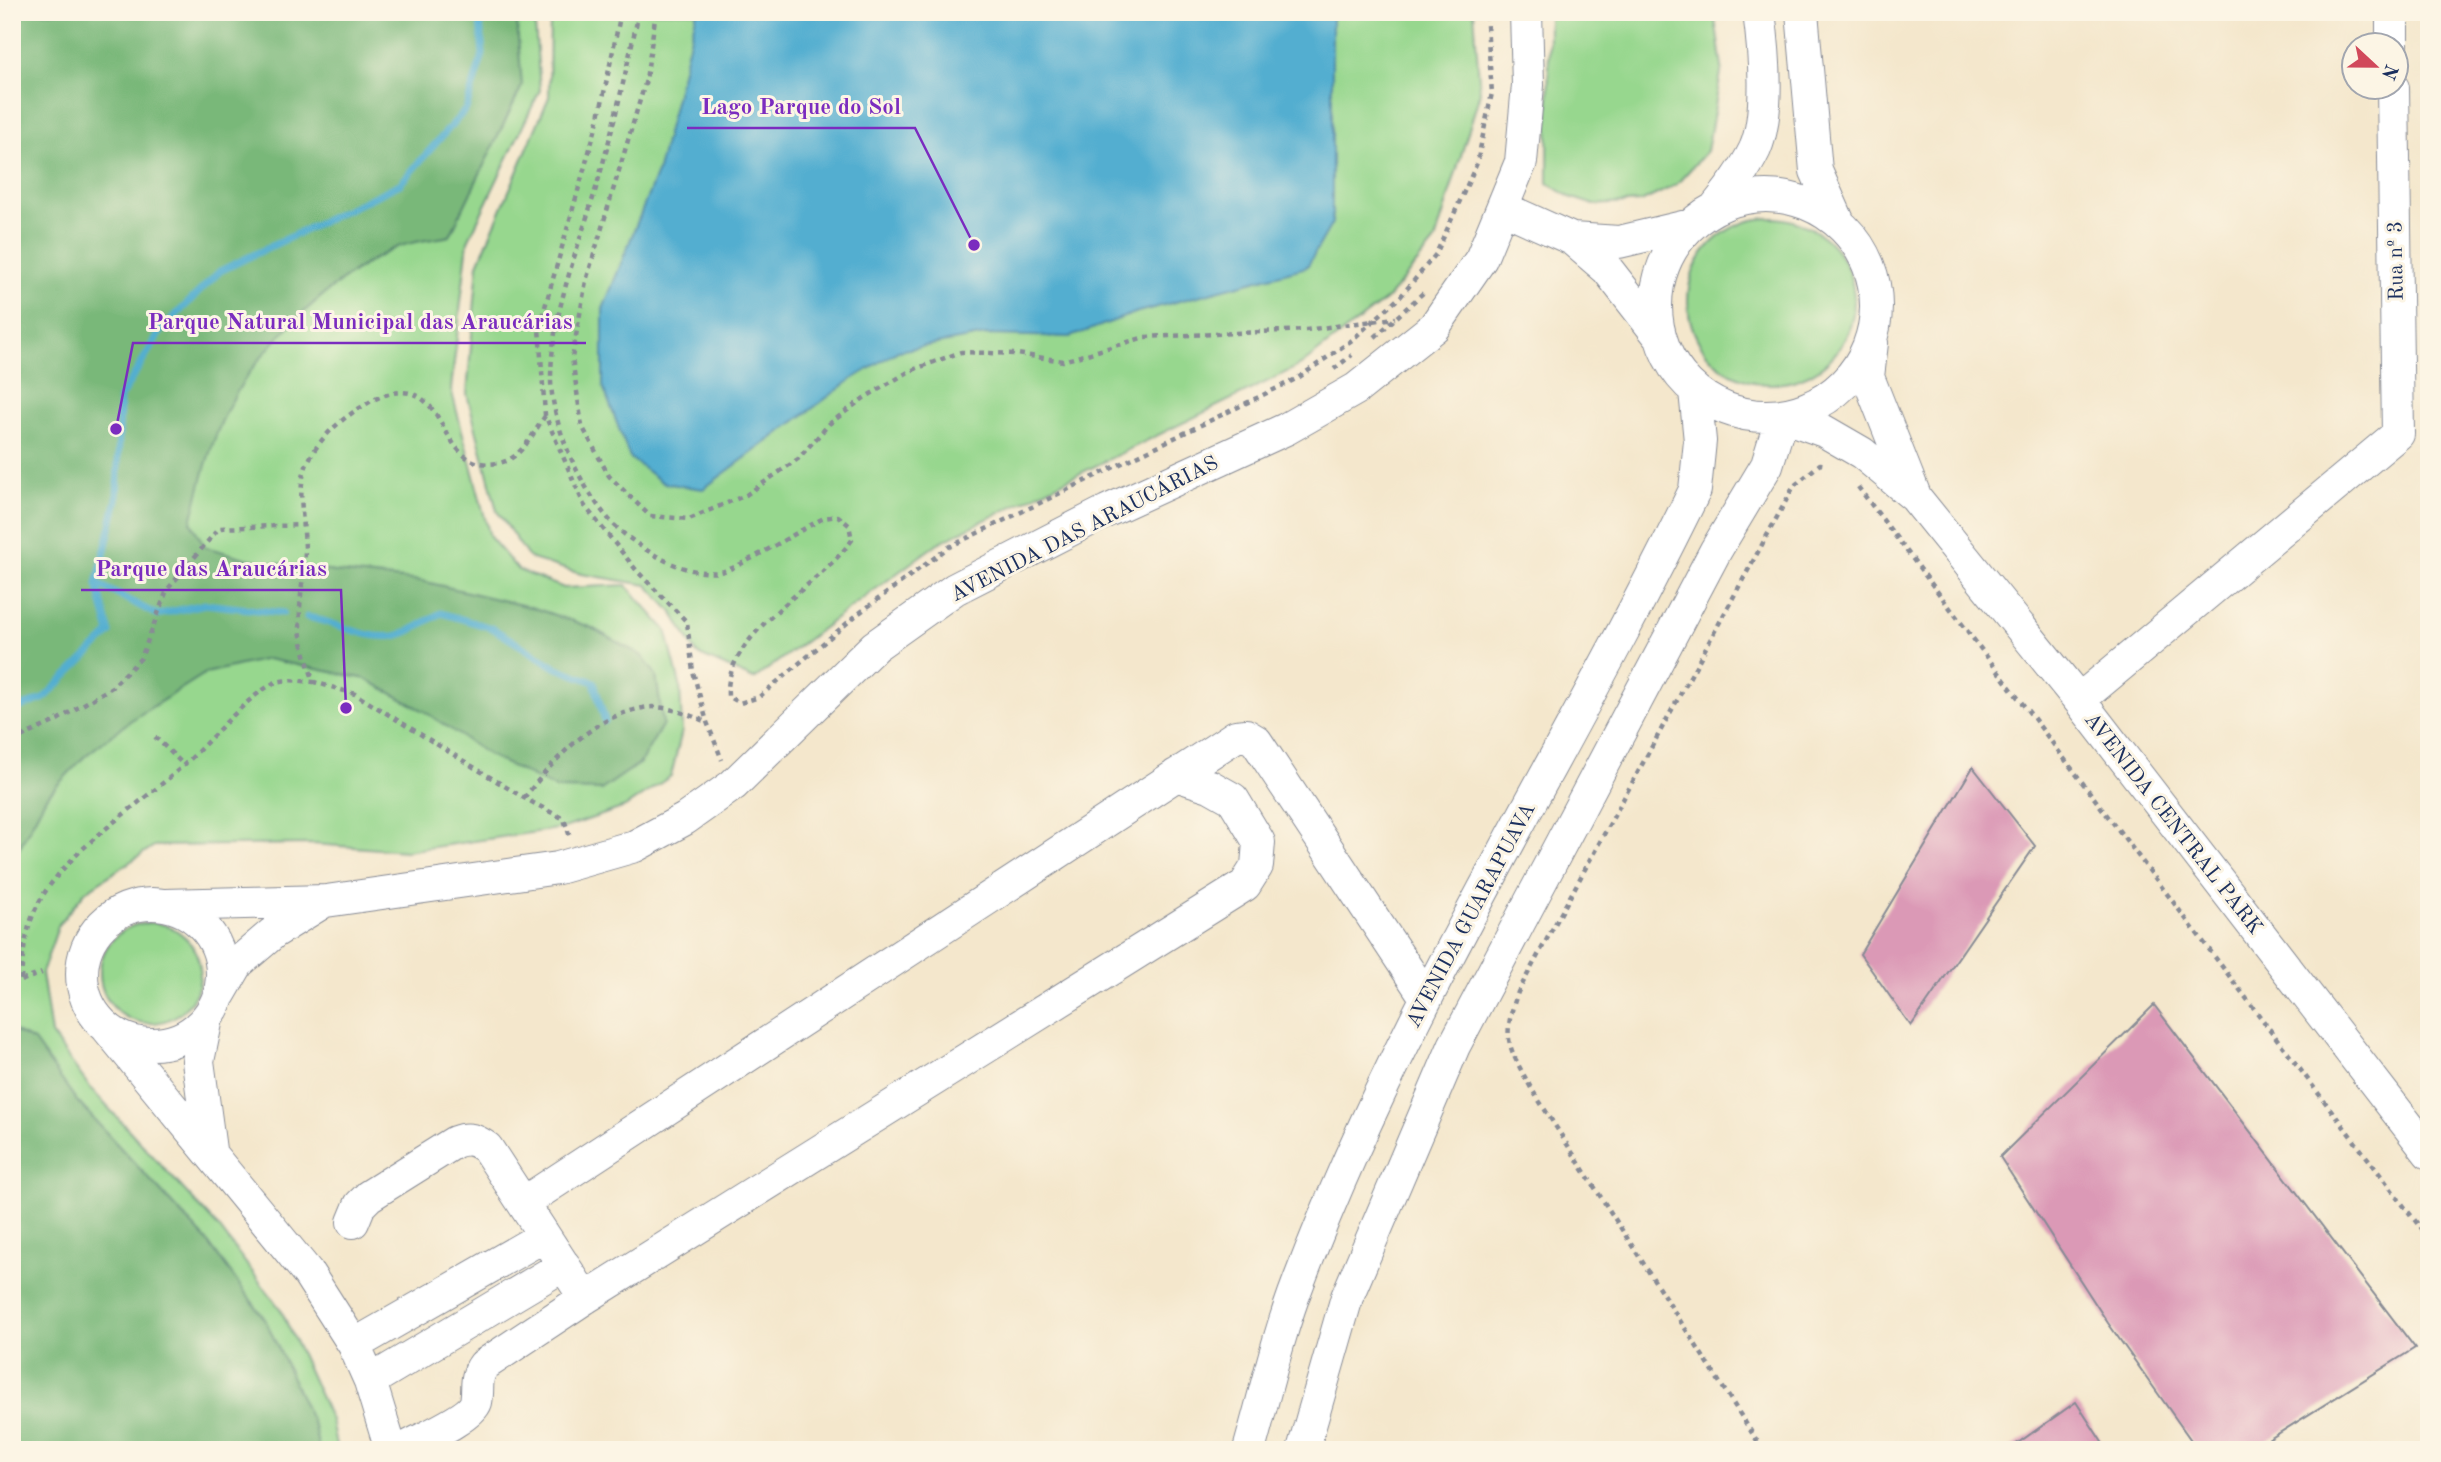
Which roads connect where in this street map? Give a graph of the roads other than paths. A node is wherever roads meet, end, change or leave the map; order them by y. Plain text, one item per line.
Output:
1 (1526, 12) edge
2 (1759, 12) edge
3 (1802, 12) edge
4 (2392, 12) edge
5 (2392, 32) edge
6 (2393, 102) edge
7 (1503, 208) junction
8 (1703, 216) junction
9 (1839, 222) junction
10 (1572, 239) junction
11 (1872, 337) junction
12 (1661, 338) junction
13 (1695, 391) junction
14 (1782, 416) junction
15 (1915, 498) junction
16 (2079, 700) junction
17 (1176, 775) junction
18 (326, 901) junction
19 (165, 905) junction
20 (1424, 996) junction
21 (212, 1008) junction
22 (108, 1029) junction
23 (211, 1151) junction
24 (2429, 1153) edge
25 (523, 1203) junction
26 (352, 1222) dead end
27 (544, 1236) junction
28 (564, 1265) junction
29 (585, 1298) junction
30 (419, 1309) junction
31 (439, 1339) junction
32 (354, 1345) junction
33 (370, 1381) junction
34 (391, 1450) edge
35 (402, 1450) edge
36 (1250, 1450) edge
37 (1303, 1450) edge

1 - 7 street, AVENIDA DAS ARAUCÁRIAS
2 - 8 street
3 - 9 street
4 - 5 street
6 - 16 street, Rua nº 3
7 - 10 street
7 - 18 street, AVENIDA DAS ARAUCÁRIAS
8 - 9 street
8 - 10 street
8 - 12 street
9 - 11 street
10 - 12 street
11 - 14 street
11 - 15 street
12 - 13 street
13 - 14 street
13 - 20 street, AVENIDA GUARAPUAVA
14 - 15 street
14 - 37 street
15 - 16 street, AVENIDA CENTRAL PARK
16 - 24 street, AVENIDA CENTRAL PARK
17 - 20 street
17 - 25 street
17 - 29 street
18 - 19 street, AVENIDA DAS ARAUCÁRIAS
18 - 21 street, AVENIDA DAS ARAUCÁRIAS
19 - 21 street, AVENIDA DAS ARAUCÁRIAS
19 - 22 street, AVENIDA DAS ARAUCÁRIAS
20 - 36 street, AVENIDA GUARAPUAVA
21 - 22 street, AVENIDA DAS ARAUCÁRIAS
21 - 23 street, AVENIDA DAS ARAUCÁRIAS
22 - 23 street, AVENIDA DAS ARAUCÁRIAS
23 - 32 street, AVENIDA DAS ARAUCÁRIAS
25 - 26 street
25 - 27 street
27 - 28 street
27 - 30 street
28 - 29 street
28 - 31 street
29 - 35 street
30 - 31 street
30 - 32 street
31 - 33 street
32 - 33 street, AVENIDA DAS ARAUCÁRIAS
33 - 34 street, AVENIDA DAS ARAUCÁRIAS

